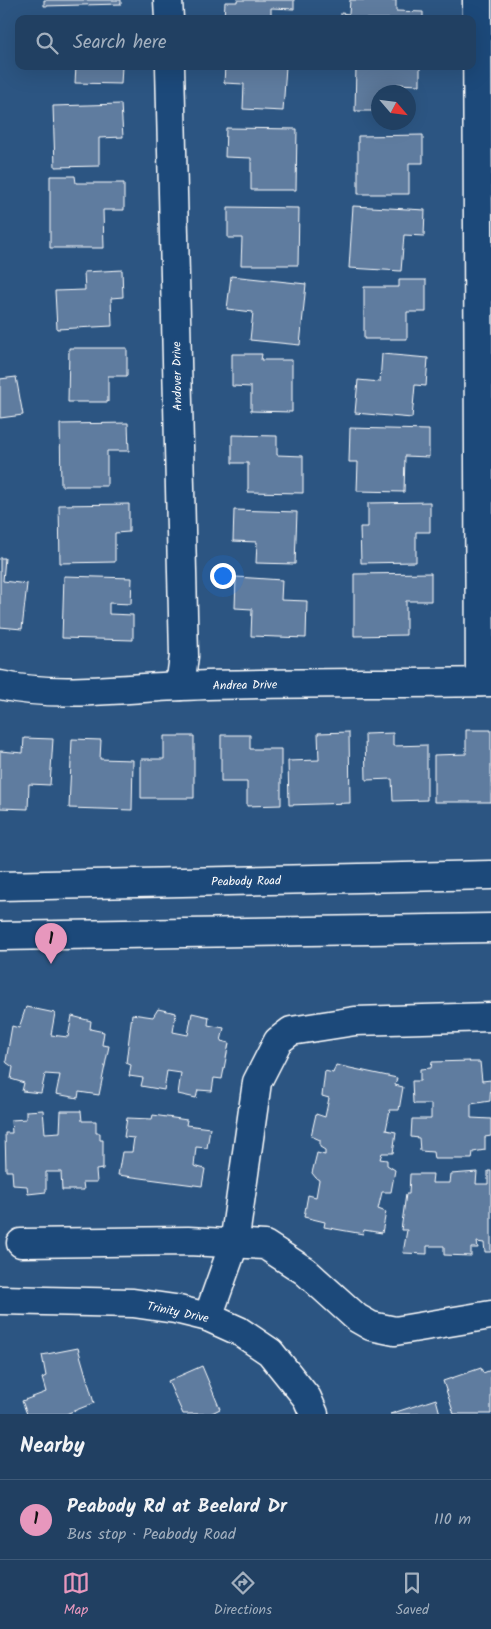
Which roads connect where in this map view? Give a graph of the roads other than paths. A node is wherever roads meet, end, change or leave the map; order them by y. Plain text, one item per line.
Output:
1 (168, 0) edge
2 (477, 0) edge
3 (169, 15) edge
4 (170, 70) edge
5 (486, 682) edge
6 (0, 685) edge
7 (180, 686) junction
8 (491, 875) edge
9 (0, 886) edge
10 (491, 928) edge
11 (0, 936) edge
12 (491, 1017) edge
13 (21, 1243) dead end
14 (234, 1244) junction
15 (0, 1300) edge
16 (491, 1315) edge
17 (208, 1316) junction
18 (314, 1414) edge

1 - 3 street
2 - 5 street
4 - 7 street, Andover Drive
5 - 7 street, Andrea Drive
6 - 7 street, Andrea Drive
8 - 9 street, Peabody Road
10 - 11 street
12 - 14 street
13 - 14 street
14 - 16 street
14 - 17 street
15 - 17 street, Trinity Drive
17 - 18 street, Trinity Drive

